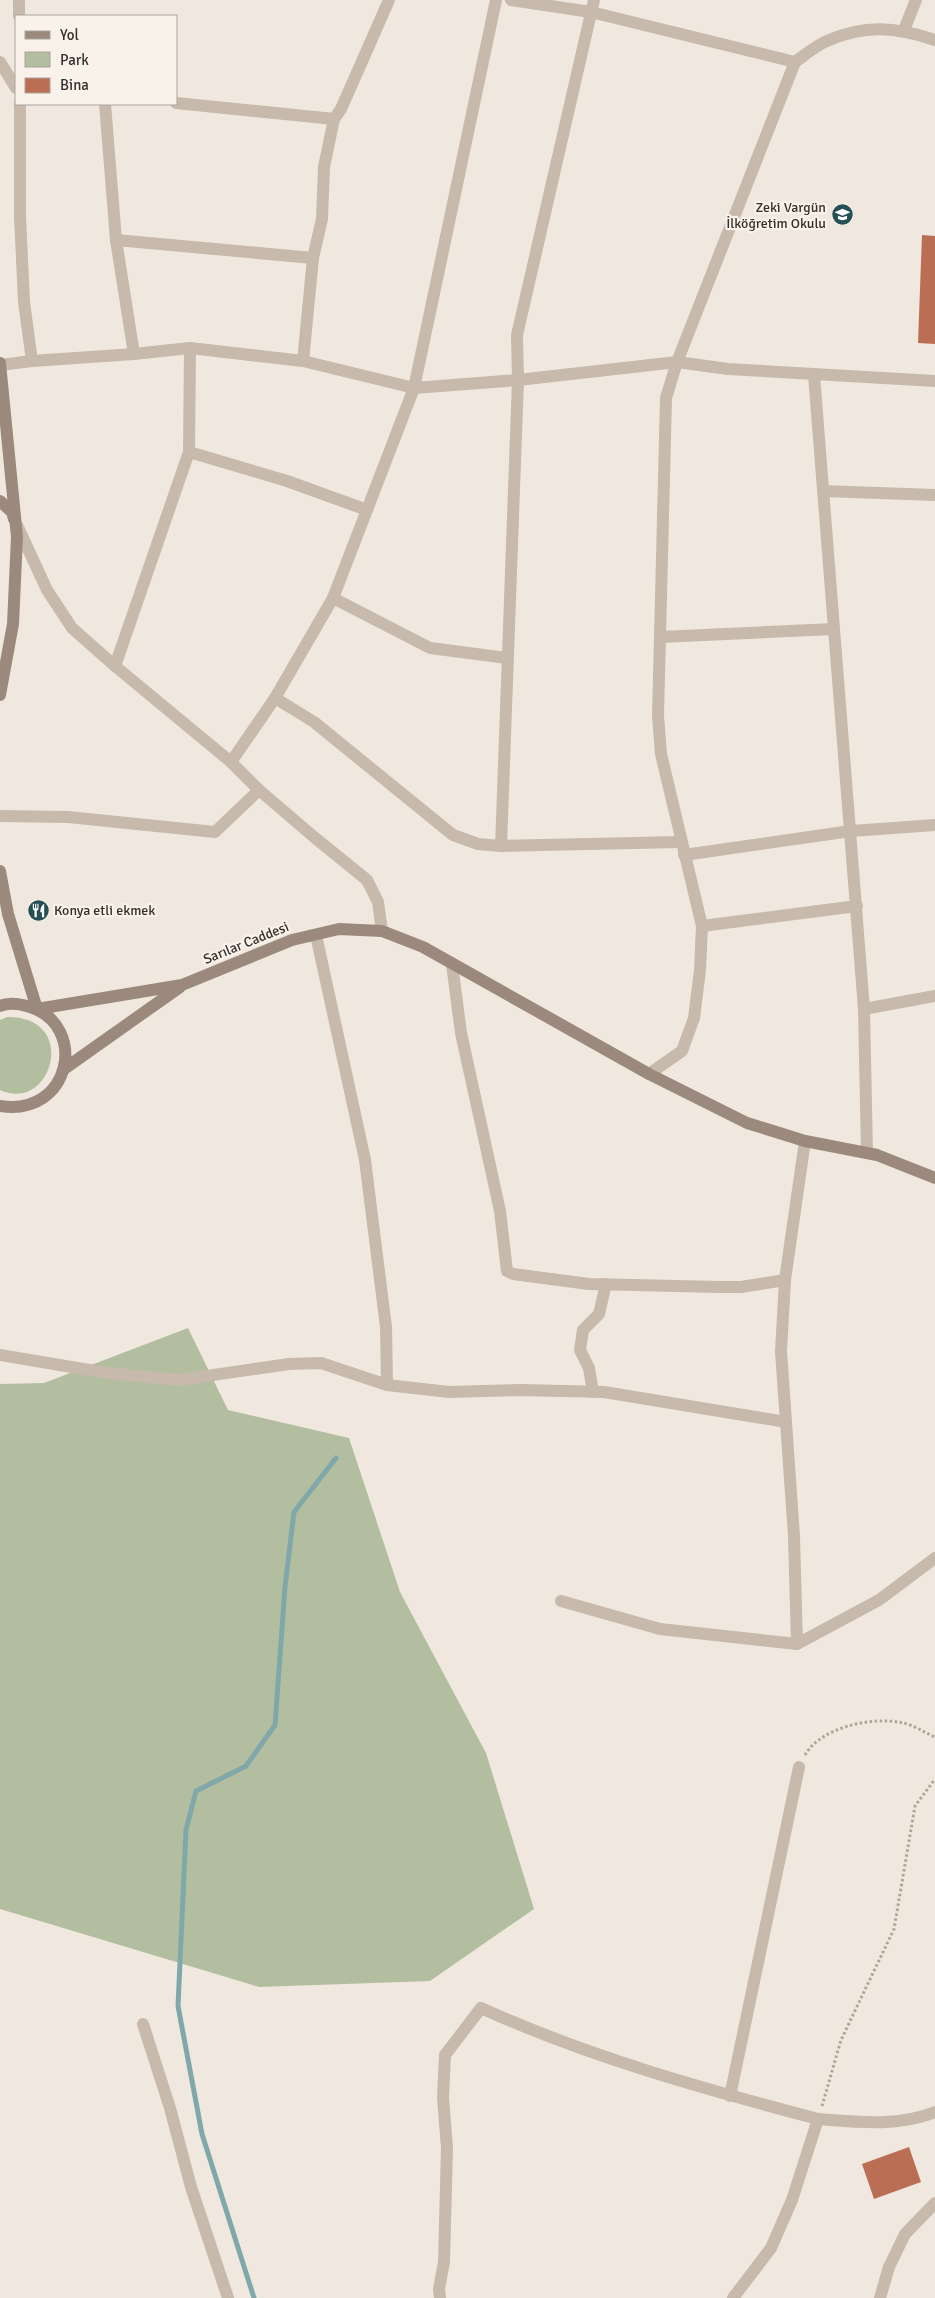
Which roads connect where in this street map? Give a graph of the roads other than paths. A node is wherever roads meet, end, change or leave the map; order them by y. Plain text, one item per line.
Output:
1 (19, 0) edge
2 (390, 0) edge
3 (496, 0) edge
4 (511, 0) edge
5 (916, 0) edge
6 (592, 6) edge
7 (19, 15) edge
8 (904, 30) junction
9 (935, 40) edge
10 (0, 62) edge
11 (795, 62) junction
12 (15, 86) edge
13 (178, 103) edge
14 (20, 105) edge
15 (105, 105) edge
16 (334, 119) junction
17 (116, 240) junction
18 (313, 258) junction
19 (190, 348) junction
20 (134, 354) junction
21 (32, 360) junction
22 (303, 361) junction
23 (677, 362) junction
24 (0, 364) edge
25 (814, 375) junction
26 (518, 380) junction
27 (935, 381) edge
28 (414, 388) junction
29 (189, 452) junction
30 (823, 492) junction
31 (935, 495) edge
32 (0, 501) edge
33 (367, 510) junction
34 (16, 524) junction
35 (333, 598) junction
36 (13, 624) junction
37 (834, 630) junction
38 (661, 637) junction
39 (0, 647) edge
40 (507, 658) junction
41 (115, 666) junction
42 (0, 695) edge
43 (275, 698) junction
44 (231, 762) junction
45 (259, 790) junction
46 (0, 816) edge
47 (935, 825) edge
48 (851, 830) junction
49 (680, 842) junction
50 (500, 846) junction
51 (684, 855) junction
52 (0, 871) edge
53 (856, 906) junction
54 (702, 926) junction
55 (382, 931) junction
56 (316, 935) junction
57 (452, 964) junction
58 (182, 985) junction
59 (935, 996) edge
60 (0, 1006) edge
61 (37, 1009) junction
62 (864, 1009) junction
63 (64, 1069) junction
64 (649, 1074) junction
65 (0, 1106) edge
66 (14, 1108) junction
67 (0, 1115) edge
68 (805, 1141) junction
69 (867, 1153) junction
70 (935, 1178) edge
71 (785, 1280) junction
72 (606, 1284) junction
73 (0, 1355) edge
74 (387, 1385) junction
75 (593, 1392) junction
76 (786, 1422) junction
77 (935, 1558) edge
78 (561, 1601) dead end
79 (797, 1644) junction
80 (799, 1767) road end
81 (144, 2024) dead end
82 (730, 2096) junction
83 (935, 2112) edge
84 (818, 2119) junction
85 (935, 2203) edge
86 (228, 2298) edge
87 (440, 2298) edge
88 (733, 2298) edge
89 (880, 2298) edge

1 - 7 street
2 - 16 street
3 - 28 street
4 - 6 street
5 - 8 street
6 - 11 street
6 - 26 street
8 - 9 street
8 - 11 street
10 - 12 street
11 - 23 street
13 - 16 street
14 - 21 street
15 - 17 street
16 - 18 street
17 - 18 street
17 - 20 street
18 - 22 street
19 - 20 street
19 - 22 street
19 - 29 street
20 - 21 street
21 - 24 street
22 - 28 street
23 - 25 street
23 - 26 street
23 - 38 street
24 - 34 street
25 - 27 street
25 - 30 street
26 - 28 street
26 - 40 street
28 - 33 street
29 - 33 street
29 - 41 street
30 - 31 street
30 - 37 street
32 - 34 street
33 - 35 street
34 - 36 street
34 - 41 street
35 - 40 street
35 - 43 street
36 - 39 street
36 - 42 street
37 - 38 street
37 - 48 street
38 - 49 street
40 - 50 street
41 - 44 street
43 - 44 street
43 - 50 street
44 - 45 street
45 - 46 street
45 - 55 street
47 - 48 street
48 - 51 street
48 - 53 street
49 - 50 street
49 - 51 street
51 - 54 street
52 - 61 street
53 - 54 street
53 - 62 street
54 - 64 street
55 - 56 street, Sarılar Caddesi
55 - 57 street, Sarılar Caddesi
56 - 58 street, Sarılar Caddesi
56 - 74 street
57 - 64 street, Sarılar Caddesi
57 - 72 street
58 - 61 street, Sarılar Caddesi
58 - 63 street, Sarılar Caddesi
59 - 62 street
60 - 61 street, Sarılar Caddesi
61 - 63 street
62 - 69 street
63 - 66 street, Sarılar Caddesi
64 - 68 street, Sarılar Caddesi
65 - 66 street, Sarılar Caddesi
66 - 67 street, Sarılar Caddesi
68 - 69 street, Sarılar Caddesi
68 - 71 street
69 - 70 street, Sarılar Caddesi
71 - 72 street
71 - 76 street
72 - 75 street
73 - 74 street
74 - 75 street
75 - 76 street
76 - 79 street
77 - 79 street
78 - 79 street
80 - 82 street
81 - 86 street
82 - 84 street
82 - 87 street
83 - 84 street
84 - 88 street
85 - 89 street

